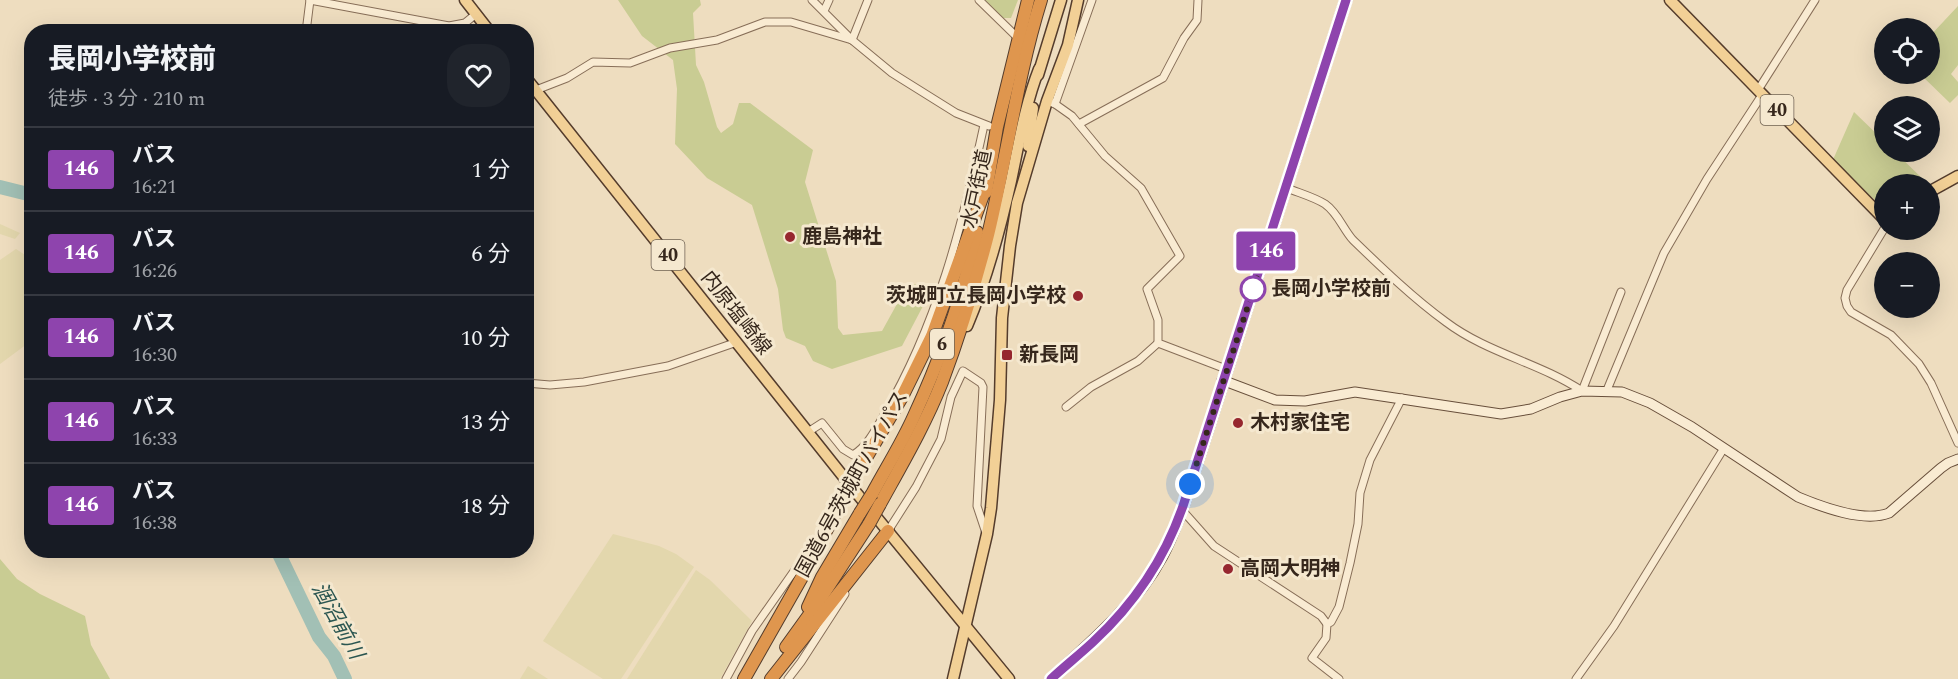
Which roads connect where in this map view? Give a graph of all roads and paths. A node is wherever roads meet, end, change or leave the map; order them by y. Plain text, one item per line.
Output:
1 (310, 0) edge
2 (465, 0) edge
3 (812, 0) edge
4 (829, 0) edge
5 (868, 0) edge
6 (979, 0) edge
7 (1028, 0) edge
8 (1041, 0) edge
9 (1060, 0) edge
10 (1078, 0) edge
11 (1092, 0) edge
12 (1198, 0) edge
13 (1346, 0) edge
14 (1670, 0) edge
15 (1815, 0) edge
16 (824, 11) junction
17 (476, 14) junction
18 (307, 24) edge
19 (438, 24) edge
20 (460, 24) edge
21 (484, 24) edge
22 (1018, 39) junction
23 (852, 40) junction
24 (1039, 69) junction
25 (534, 88) edge
26 (536, 90) junction
27 (1760, 92) junction
28 (1051, 103) junction
29 (1078, 123) junction
30 (984, 126) junction
31 (997, 127) junction
32 (1958, 176) edge
33 (1022, 182) junction
34 (987, 184) junction
35 (1940, 186) edge
36 (1287, 188) junction
37 (1874, 209) edge
38 (1877, 240) edge
39 (1621, 292) dead end
40 (736, 342) junction
41 (1158, 343) junction
42 (1224, 375) junction
43 (534, 384) edge
44 (941, 384) junction
45 (1607, 390) junction
46 (1582, 391) junction
47 (1402, 398) junction
48 (1066, 407) dead end
49 (808, 432) junction
50 (1958, 443) edge
51 (1724, 448) junction
52 (1958, 459) edge
53 (850, 485) junction
54 (876, 499) junction
55 (1182, 510) junction
56 (888, 531) junction
57 (825, 534) junction
58 (987, 534) junction
59 (848, 580) junction
60 (965, 624) junction
61 (1327, 624) junction
62 (797, 630) junction
63 (726, 679) edge
64 (744, 679) edge
65 (764, 679) edge
66 (771, 679) edge
67 (788, 679) edge
68 (953, 679) edge
69 (1009, 679) edge
70 (1051, 679) edge
71 (1339, 679) edge
72 (1576, 679) edge

1 - 18 street
1 - 19 street
2 - 17 main road
3 - 16 street
4 - 16 street
5 - 23 street
6 - 22 street
7 - 22 highway, 水戸街道 / 6
8 - 44 highway, 水戸街道 / 6
9 - 24 main road
10 - 28 main road
11 - 28 street
12 - 29 street
13 - 36 main road
14 - 27 main road, 40
15 - 27 street
16 - 23 street
17 - 20 street
17 - 21 main road
22 - 31 highway, 水戸街道 / 6
23 - 26 street
23 - 30 street
24 - 33 main road
24 - 44 main road
25 - 26 main road, 内原塩崎線 / 40
26 - 40 main road, 内原塩崎線 / 40
27 - 37 main road, 40
27 - 45 street
28 - 29 street
28 - 33 main road
29 - 41 street
30 - 31 street
30 - 49 street
31 - 34 highway, 水戸街道 / 6
32 - 35 main road
33 - 58 main road
34 - 53 highway
34 - 54 highway, 国道6号茨城町バイパス / 6
36 - 42 main road
36 - 46 street
38 - 50 street
39 - 46 street
40 - 43 street
40 - 49 main road, 内原塩崎線 / 40
41 - 42 street
41 - 48 street
42 - 47 street
42 - 55 main road
44 - 54 highway, 国道6号茨城町バイパス / 6
45 - 46 street
45 - 51 street
46 - 47 street
47 - 61 street
49 - 53 main road, 内原塩崎線 / 40
51 - 52 street
51 - 72 street
53 - 56 main road, 40
53 - 57 highway
54 - 62 highway, 国道6号茨城町バイパス / 6, bridge
54 - 62 highway, 国道6号茨城町バイパス / 6, bridge
55 - 61 street
55 - 70 main road
56 - 58 street
56 - 59 highway
56 - 60 main road, 40
57 - 63 street
57 - 64 highway
58 - 60 main road
59 - 66 highway
59 - 67 street
60 - 68 main road
60 - 69 main road, 40
61 - 71 street
62 - 65 highway, 国道6号茨城町バイパス / 6

